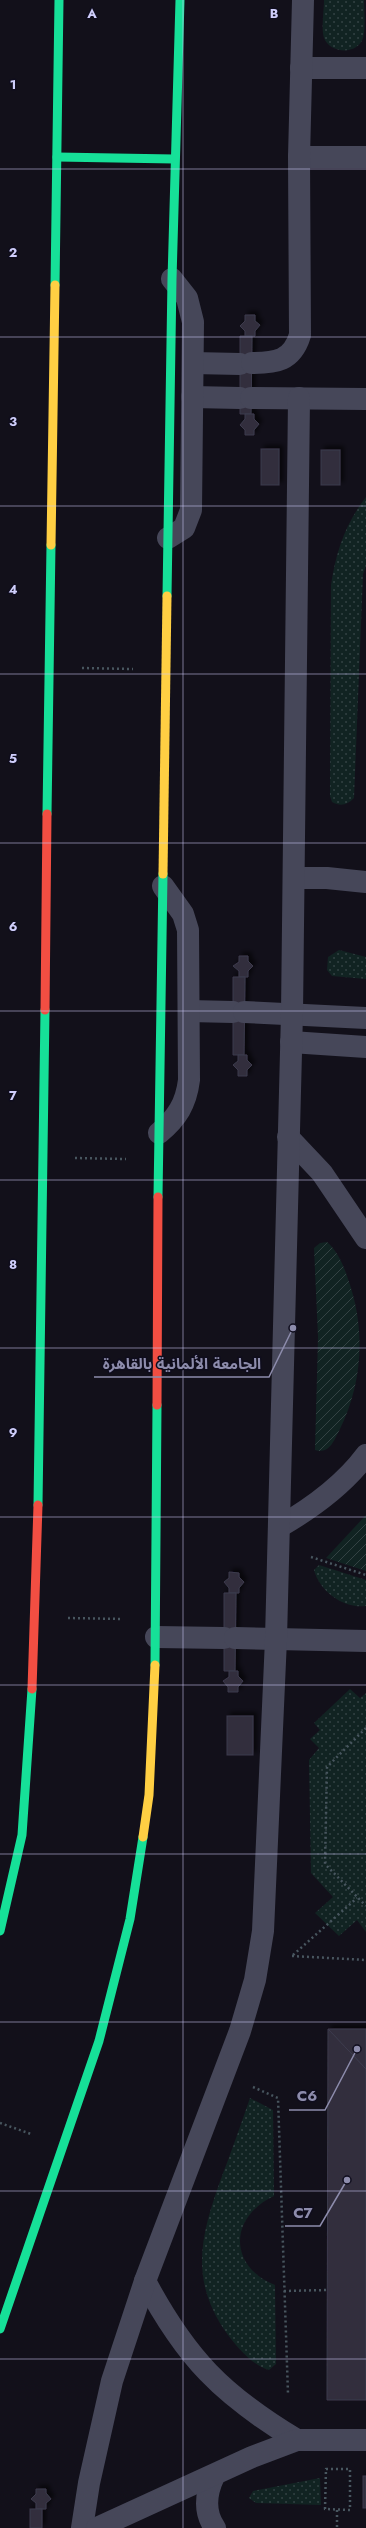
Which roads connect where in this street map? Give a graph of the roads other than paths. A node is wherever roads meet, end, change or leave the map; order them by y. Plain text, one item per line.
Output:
1 (59, 0) edge
2 (180, 0) edge
3 (304, 0) edge
4 (301, 68) junction
5 (366, 68) edge
6 (366, 156) edge
7 (57, 157) junction
8 (300, 157) junction
9 (174, 159) junction
10 (172, 278) junction
11 (193, 363) junction
12 (192, 397) junction
13 (299, 398) junction
14 (366, 399) edge
15 (168, 538) junction
16 (294, 878) junction
17 (366, 882) edge
18 (163, 886) junction
19 (189, 1011) junction
20 (292, 1013) junction
21 (366, 1018) edge
22 (291, 1042) junction
23 (366, 1047) edge
24 (159, 1133) junction
25 (288, 1136) junction
26 (366, 1238) edge
27 (366, 1455) edge
28 (279, 1527) junction
29 (157, 1628) junction
30 (276, 1639) junction
31 (366, 1641) edge
32 (0, 1931) edge
33 (146, 2280) junction
34 (0, 2329) edge
35 (297, 2440) junction
36 (366, 2440) edge
37 (214, 2476) junction
38 (82, 2528) edge
39 (97, 2528) edge
40 (215, 2528) edge

1 - 7 main road
2 - 9 main road
3 - 4 lane
4 - 5 lane
4 - 8 lane
6 - 8 lane
7 - 9 main road
7 - 32 main road
8 - 11 lane
9 - 10 main road
10 - 11 lane
10 - 15 main road
11 - 12 lane
12 - 13 lane
12 - 15 lane
13 - 14 lane
13 - 16 lane
15 - 18 main road
16 - 17 lane
16 - 20 lane
18 - 19 lane
18 - 24 main road
19 - 20 lane
19 - 24 lane
20 - 21 lane
20 - 22 lane
22 - 23 lane
22 - 25 lane
24 - 29 main road
25 - 26 lane
25 - 28 lane
27 - 28 lane
28 - 30 lane
29 - 30 lane
29 - 34 main road
30 - 31 lane
30 - 33 lane
33 - 35 lane
33 - 38 lane
35 - 36 lane
35 - 37 lane
37 - 39 lane
37 - 40 lane

